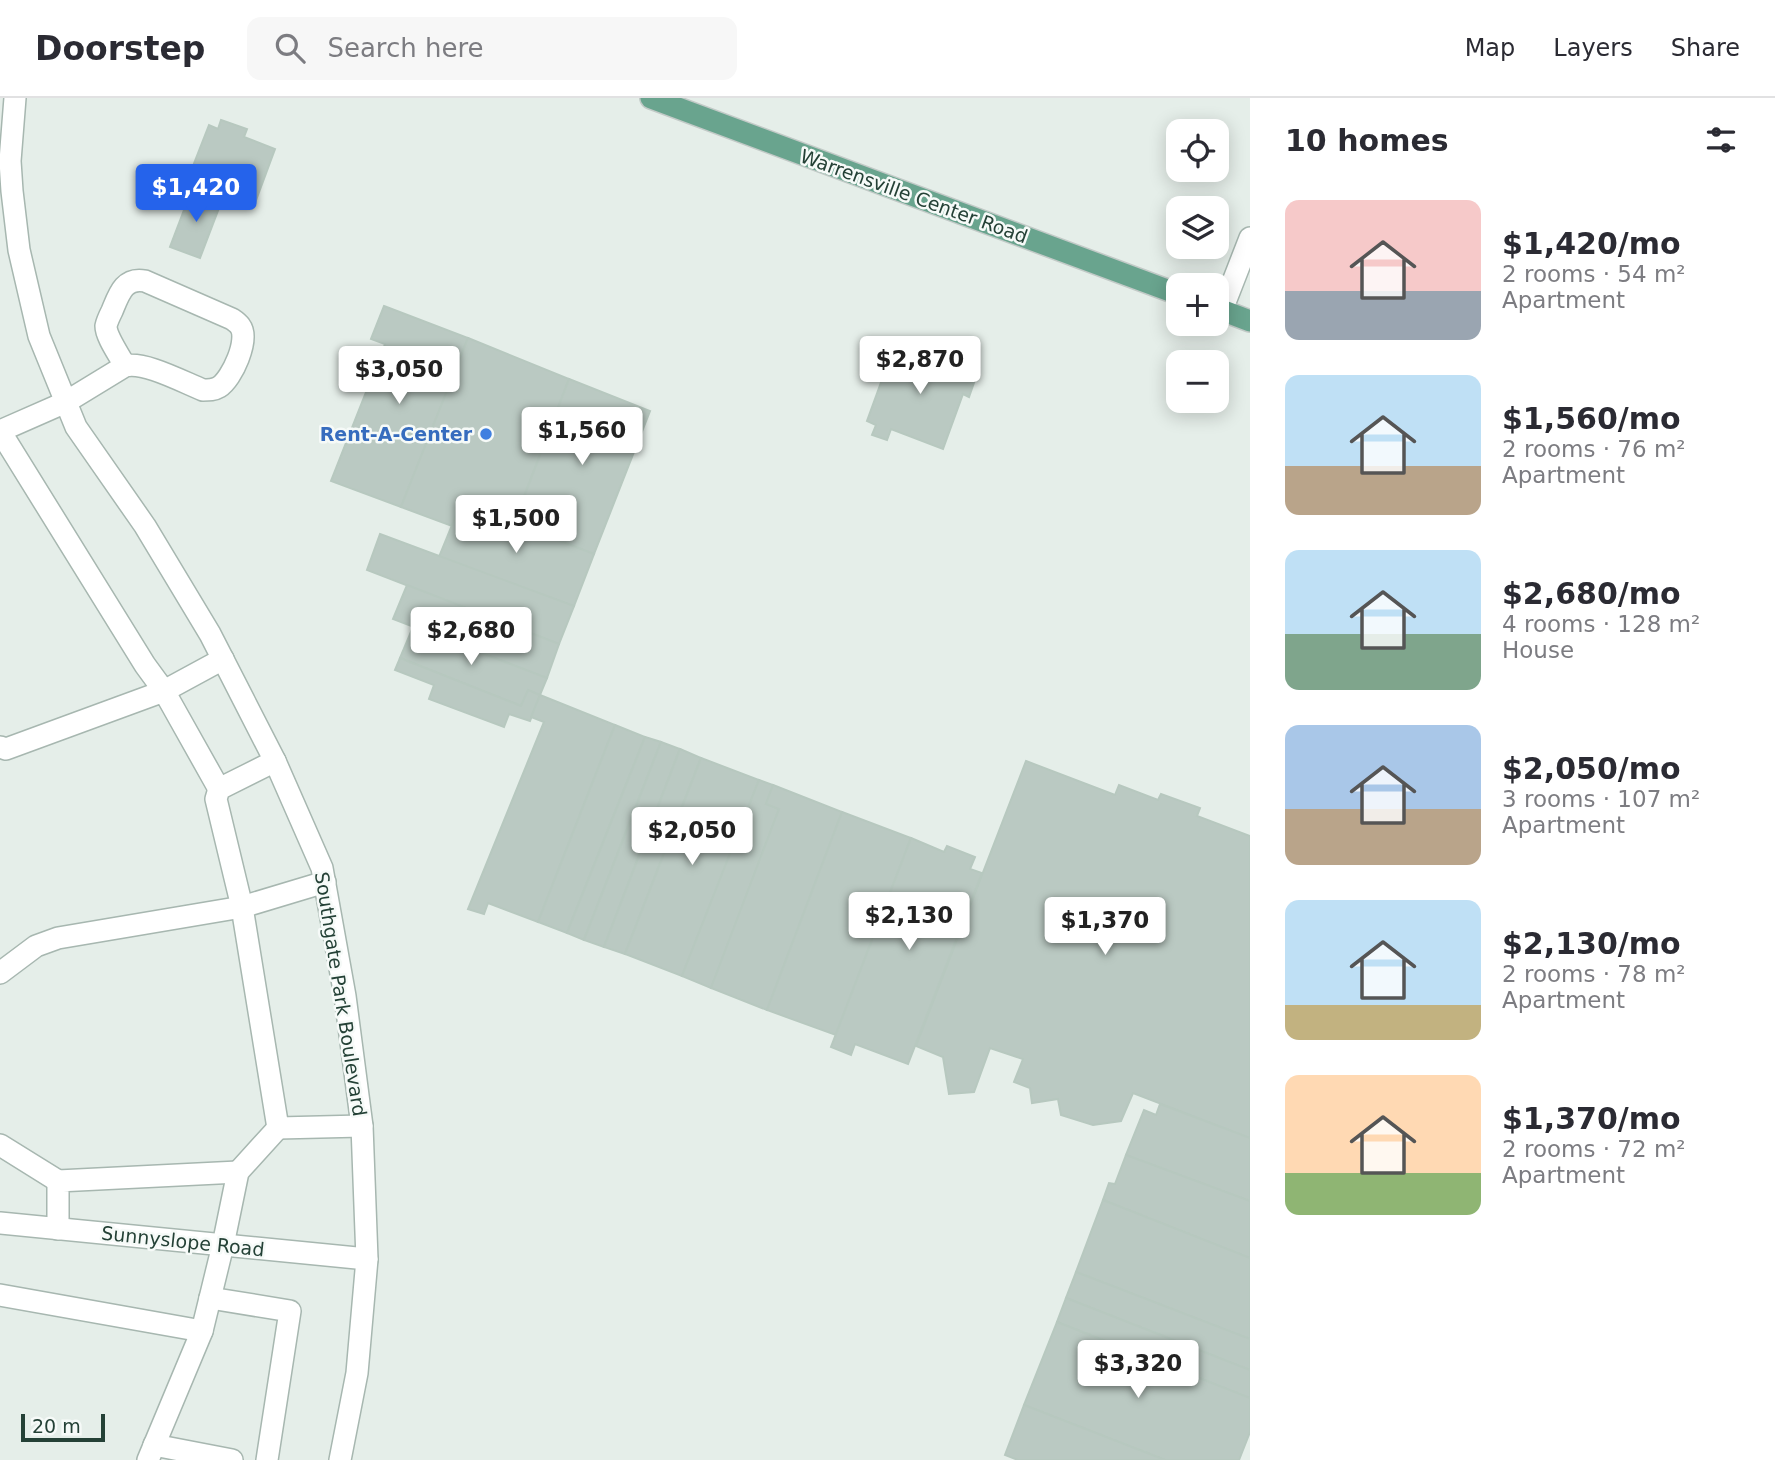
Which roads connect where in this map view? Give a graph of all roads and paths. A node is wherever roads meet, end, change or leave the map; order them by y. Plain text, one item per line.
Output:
1 (651, 98) edge
2 (10, 105) edge
3 (6, 200) edge
4 (1250, 238) edge
5 (1229, 286) edge
6 (1166, 290) edge
7 (1229, 313) edge
8 (1250, 321) edge
9 (125, 366) junction
10 (66, 402) junction
11 (0, 431) edge
12 (223, 659) junction
13 (164, 691) junction
14 (0, 747) edge
15 (275, 761) junction
16 (219, 789) junction
17 (325, 882) junction
18 (243, 907) junction
19 (0, 973) edge
20 (362, 1126) junction
21 (278, 1128) junction
22 (0, 1145) edge
23 (238, 1172) junction
24 (58, 1181) junction
25 (0, 1223) edge
26 (58, 1229) junction
27 (223, 1245) junction
28 (367, 1259) junction
29 (0, 1295) edge
30 (210, 1298) junction
31 (202, 1331) junction
32 (151, 1453) edge
33 (232, 1460) edge
34 (267, 1460) edge
35 (340, 1460) edge

1 - 6 main road, Warrensville Center Road
2 - 3 street, Southgate Park Boulevard
3 - 10 street, Southgate Park Boulevard
4 - 5 street
7 - 8 main road
9 - 9 street
9 - 10 street
10 - 11 street
10 - 12 street, Southgate Park Boulevard
11 - 13 street
12 - 13 street
12 - 15 street, Southgate Park Boulevard
13 - 14 street
13 - 16 street
15 - 16 street
15 - 17 street, Southgate Park Boulevard
16 - 18 street
17 - 18 street
17 - 20 street, Southgate Park Boulevard
18 - 19 street
18 - 21 street
20 - 21 street
20 - 28 street, Southgate Park Boulevard
21 - 23 street
22 - 24 street
23 - 24 street
23 - 27 street
24 - 26 street
25 - 26 street, Sunnyslope Road
26 - 27 street, Sunnyslope Road
27 - 28 street, Sunnyslope Road
27 - 30 street
28 - 35 street, Southgate Park Boulevard
29 - 31 street
30 - 31 street
30 - 34 street
31 - 32 street
32 - 33 street

